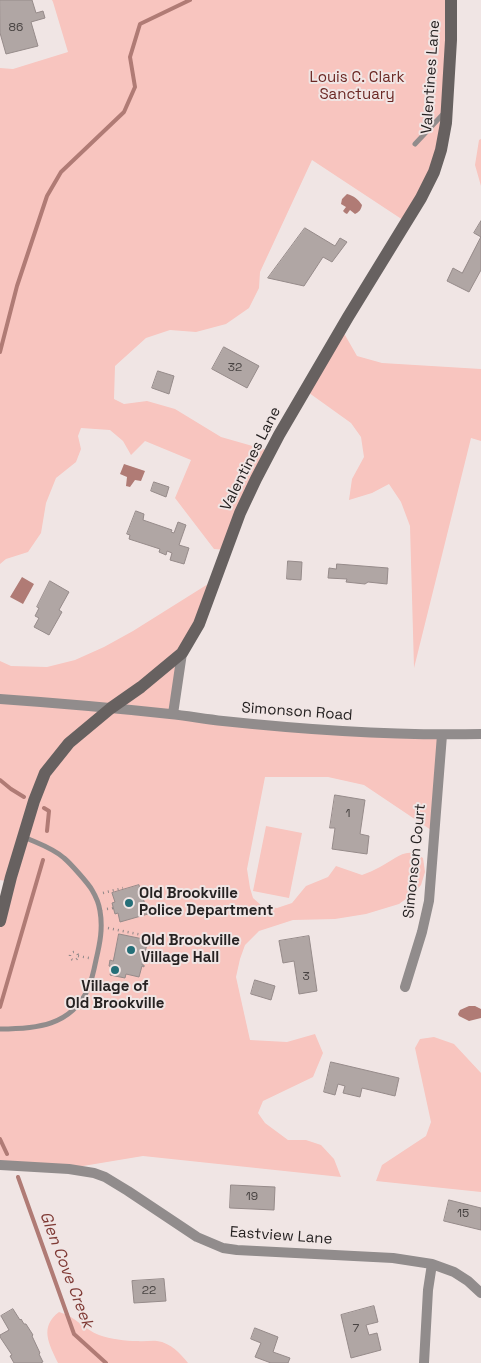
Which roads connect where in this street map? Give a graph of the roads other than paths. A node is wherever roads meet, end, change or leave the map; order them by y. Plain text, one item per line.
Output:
1 (451, 0) edge
2 (447, 110) junction
3 (415, 144) dead end
4 (182, 653) junction
5 (0, 699) edge
6 (111, 708) junction
7 (173, 714) junction
8 (481, 734) edge
9 (442, 735) junction
10 (24, 837) junction
11 (0, 921) edge
12 (405, 987) dead end
13 (0, 1029) edge
14 (0, 1165) edge
15 (432, 1264) junction
16 (481, 1293) edge
17 (424, 1363) edge

1 - 2 street, Valentines Lane
2 - 3 lane
2 - 4 street, Valentines Lane
4 - 6 street, Valentines Lane
4 - 7 street
5 - 6 street, Simonson Road
6 - 7 street, Simonson Road
6 - 10 street, Valentines Lane
7 - 9 street, Simonson Road
8 - 9 street, Simonson Road
9 - 12 street, Simonson Court
10 - 11 street, Valentines Lane
10 - 13 lane
14 - 15 street, Eastview Lane
15 - 16 street, Eastview Lane
15 - 17 street

